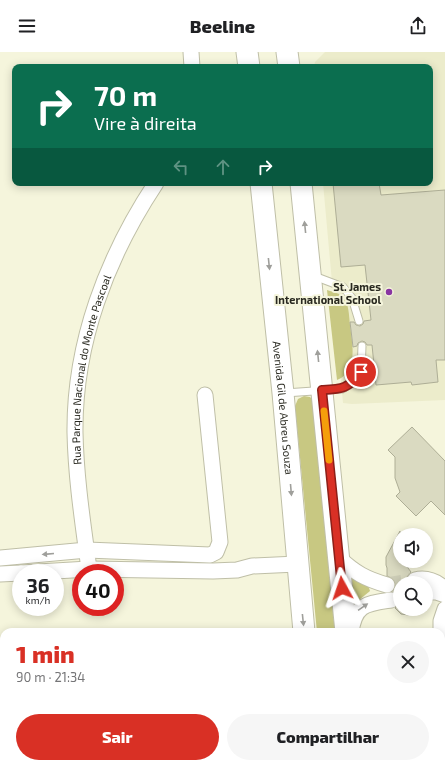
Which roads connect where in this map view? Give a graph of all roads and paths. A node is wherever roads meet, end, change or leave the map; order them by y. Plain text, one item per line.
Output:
1 (191, 52) edge
2 (247, 52) edge
3 (287, 52) edge
4 (192, 64) edge
5 (249, 64) edge
6 (289, 64) edge
7 (154, 186) edge
8 (261, 186) edge
9 (300, 186) edge
10 (310, 274) junction
11 (359, 321) dead end
12 (362, 346) dead end
13 (322, 390) junction
14 (283, 393) junction
15 (205, 395) dead end
16 (87, 550) junction
17 (0, 558) edge
18 (339, 558) junction
19 (88, 564) edge
20 (297, 564) junction
21 (124, 570) edge
22 (12, 573) edge
23 (0, 574) edge
24 (433, 581) edge
25 (445, 589) edge
26 (433, 592) edge
27 (445, 595) edge
28 (445, 609) edge
29 (304, 628) edge
30 (346, 628) edge
31 (352, 628) edge
32 (441, 628) edge

1 - 4 street
2 - 5 street
3 - 6 street
7 - 16 street, Rua Parque Nacional do Monte Pascoal
8 -> 14 street, Avenida Gil de Abreu Souza
10 -> 9 street
10 - 11 lane
13 -> 10 street
12 - 13 lane
13 - 14 lane
13 - 18 street
14 -> 20 street, Avenida Gil de Abreu Souza
15 - 16 street
16 -> 17 street
16 - 19 street, Rua Parque Nacional do Monte Pascoal
18 - 30 street
31 -> 18 street
20 - 21 street
20 -> 29 street, Avenida Gil de Abreu Souza
22 - 23 street
24 - 25 street
26 - 27 street
28 - 32 street

